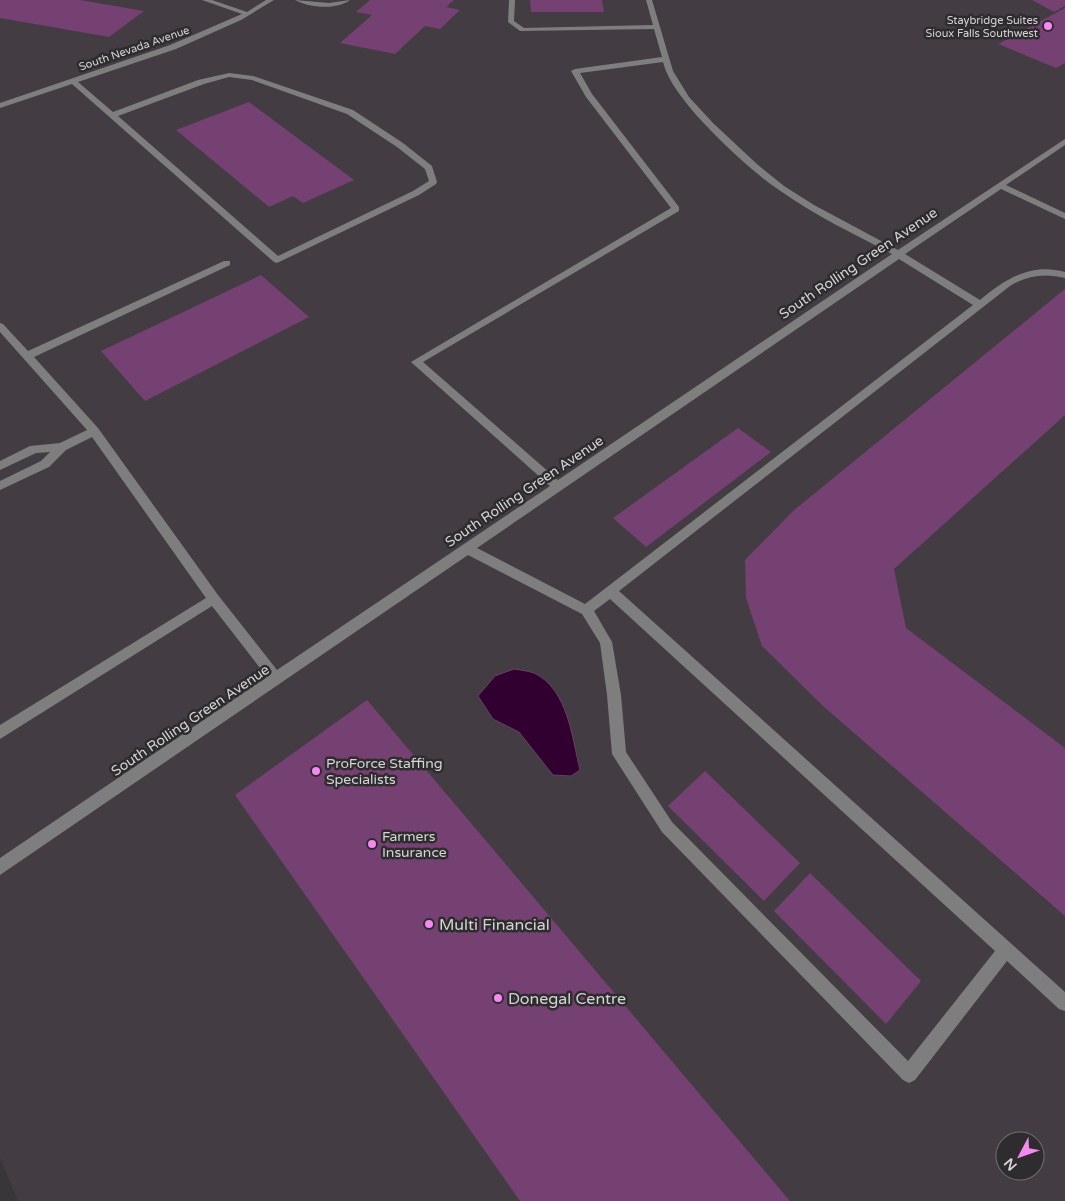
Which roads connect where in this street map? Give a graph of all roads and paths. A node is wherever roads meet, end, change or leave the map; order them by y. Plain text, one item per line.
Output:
1 (205, 0) edge
2 (271, 0) edge
3 (298, 0) edge
4 (347, 0) edge
5 (512, 0) edge
6 (649, 0) edge
7 (247, 14) junction
8 (657, 27) junction
9 (666, 59) junction
10 (74, 81) junction
11 (0, 106) edge
12 (113, 115) junction
13 (1065, 140) edge
14 (1000, 185) junction
15 (1065, 216) edge
16 (898, 254) junction
17 (227, 264) dead end
18 (1065, 276) edge
19 (980, 305) junction
20 (0, 326) edge
21 (26, 356) junction
22 (94, 431) junction
23 (62, 447) junction
24 (0, 466) edge
25 (0, 486) edge
26 (558, 487) junction
27 (467, 549) junction
28 (610, 591) junction
29 (214, 599) junction
30 (586, 610) junction
31 (276, 679) junction
32 (0, 734) edge
33 (0, 867) edge
34 (1006, 950) junction
35 (1065, 1002) edge

1 - 7 street
2 - 7 street, South Nevada Avenue
3 - 4 street
5 - 8 street
6 - 8 street
7 - 10 street, South Nevada Avenue
8 - 9 street
9 - 16 street
9 - 26 street
10 - 11 street, South Nevada Avenue
10 - 12 street
12 - 12 street
13 - 14 street, South Rolling Green Avenue
14 - 15 street
14 - 16 street, South Rolling Green Avenue
16 - 19 street
16 - 26 street, South Rolling Green Avenue
17 - 21 street
18 - 19 street
19 - 28 street
20 - 21 street
21 - 22 street
22 - 23 street
22 - 29 street
23 - 24 street
23 - 25 street
26 - 27 street, South Rolling Green Avenue
27 - 30 street
27 - 31 street, South Rolling Green Avenue
28 - 30 street
28 - 34 street
29 - 31 street
29 - 32 street
30 - 34 street
31 - 33 street, South Rolling Green Avenue
34 - 35 street

